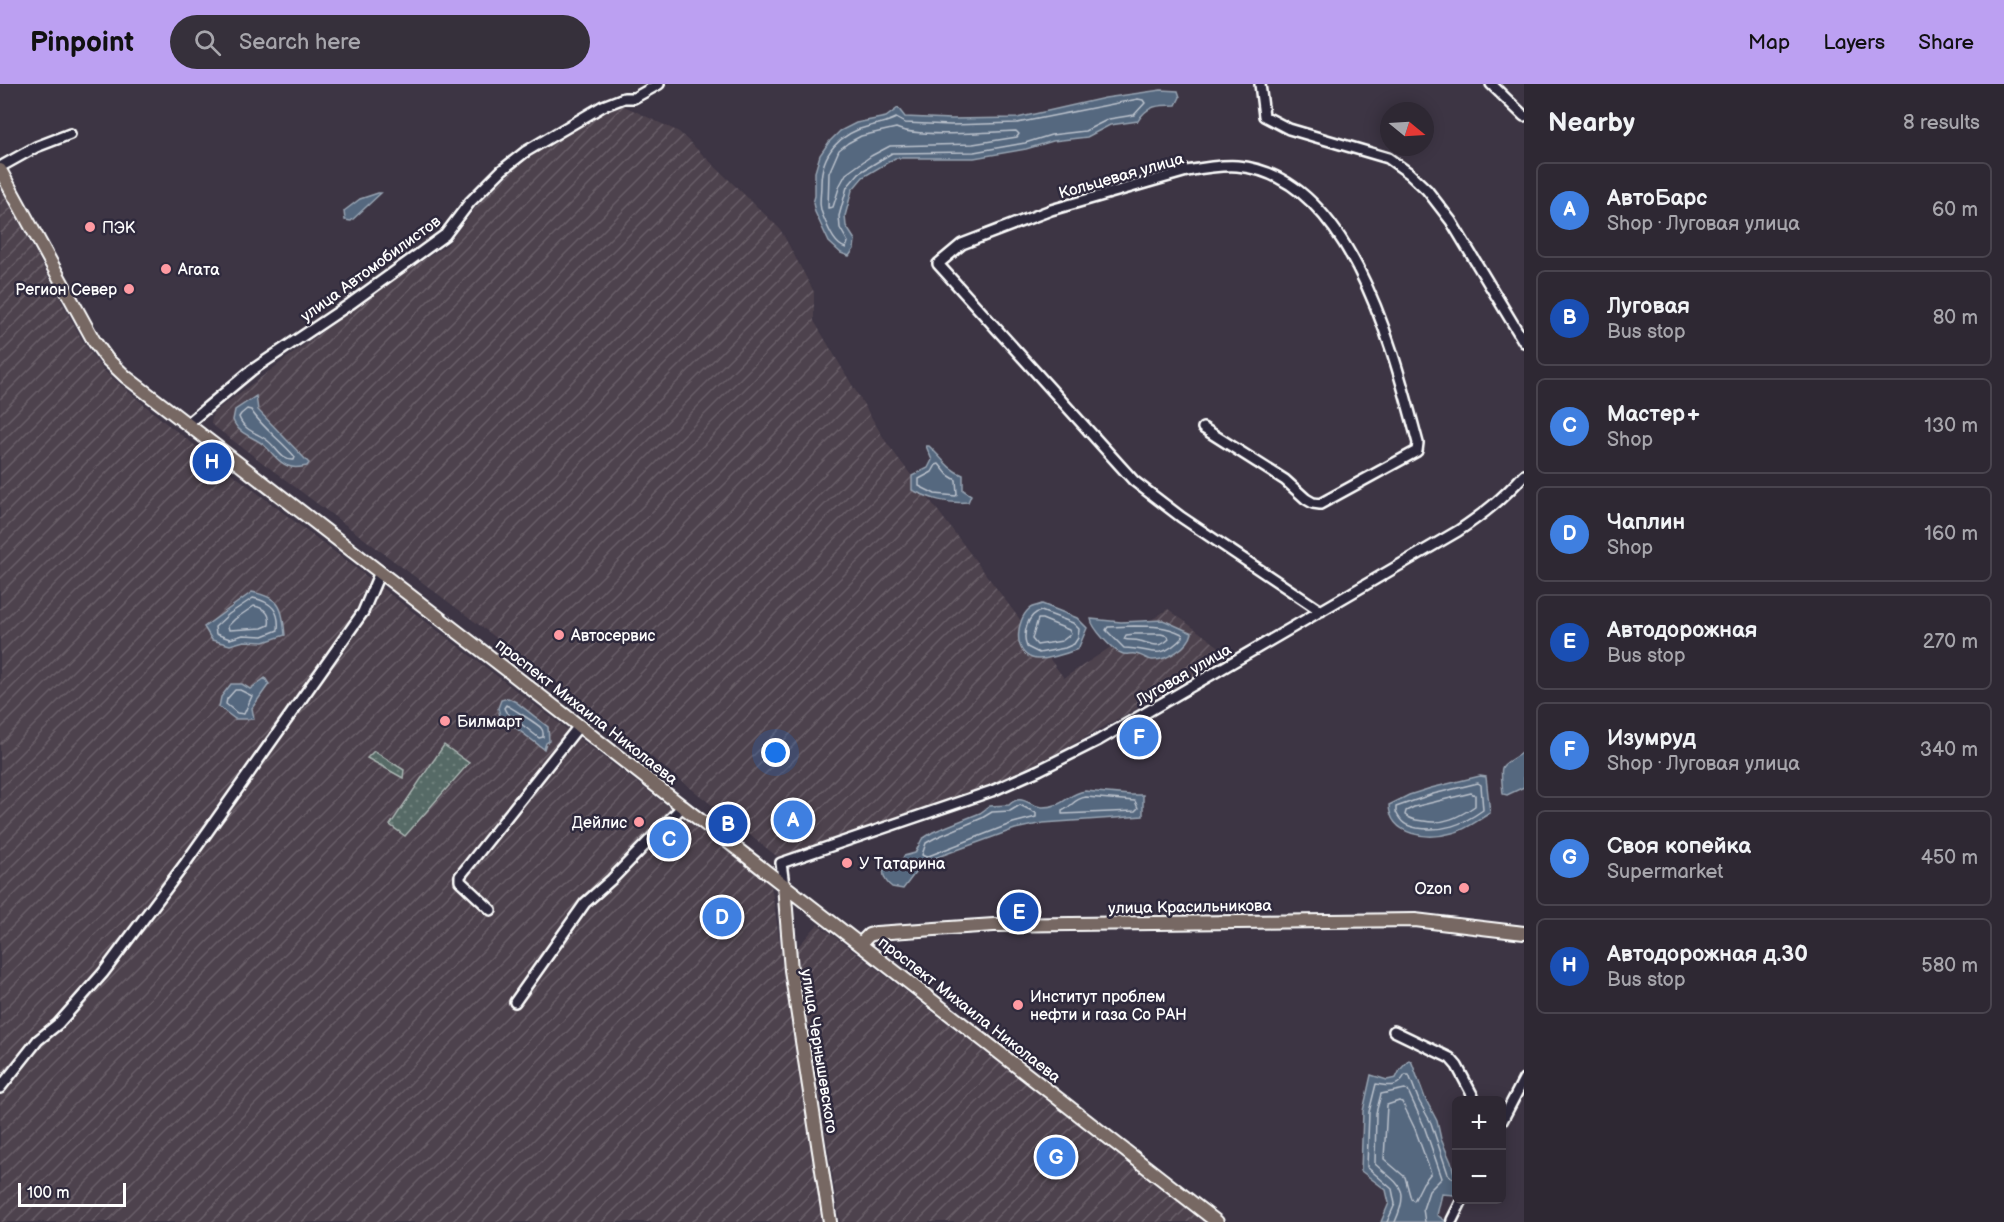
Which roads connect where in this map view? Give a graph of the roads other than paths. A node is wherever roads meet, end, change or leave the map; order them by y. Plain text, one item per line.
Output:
1 (659, 84) edge
2 (1260, 84) edge
3 (1491, 84) edge
4 (1524, 116) edge
5 (70, 134) dead end
6 (0, 169) edge
7 (1524, 342) edge
8 (187, 424) junction
9 (1203, 428) dead end
10 (1524, 475) edge
11 (380, 572) junction
12 (1321, 611) junction
13 (579, 726) junction
14 (682, 806) junction
15 (784, 885) junction
16 (491, 910) dead end
17 (1524, 933) edge
18 (860, 944) junction
19 (515, 1002) dead end
20 (1394, 1031) dead end
21 (1524, 1078) edge
22 (0, 1088) edge
23 (1472, 1096) edge
24 (1506, 1113) edge
25 (1460, 1204) edge
26 (1452, 1220) dead end
27 (830, 1222) edge
28 (1217, 1222) edge

1 - 8 street, улица Автомобилистов
2 - 7 street
3 - 4 street
5 - 6 street
6 - 8 main road, проспект Михаила Николаева
8 - 11 main road, проспект Михаила Николаева
9 - 12 street, Кольцевая улица
10 - 12 street, Луговая улица
11 - 13 main road, проспект Михаила Николаева
11 - 22 street
12 - 15 street, Луговая улица
13 - 14 main road, проспект Михаила Николаева
13 - 16 street
14 - 15 main road, проспект Михаила Николаева
14 - 19 street
15 - 18 main road, проспект Михаила Николаева
15 - 27 main road, улица Чернышевского
17 - 18 main road, улица Красильникова
18 - 28 main road, проспект Михаила Николаева
20 - 23 street
21 - 24 street
25 - 26 street

